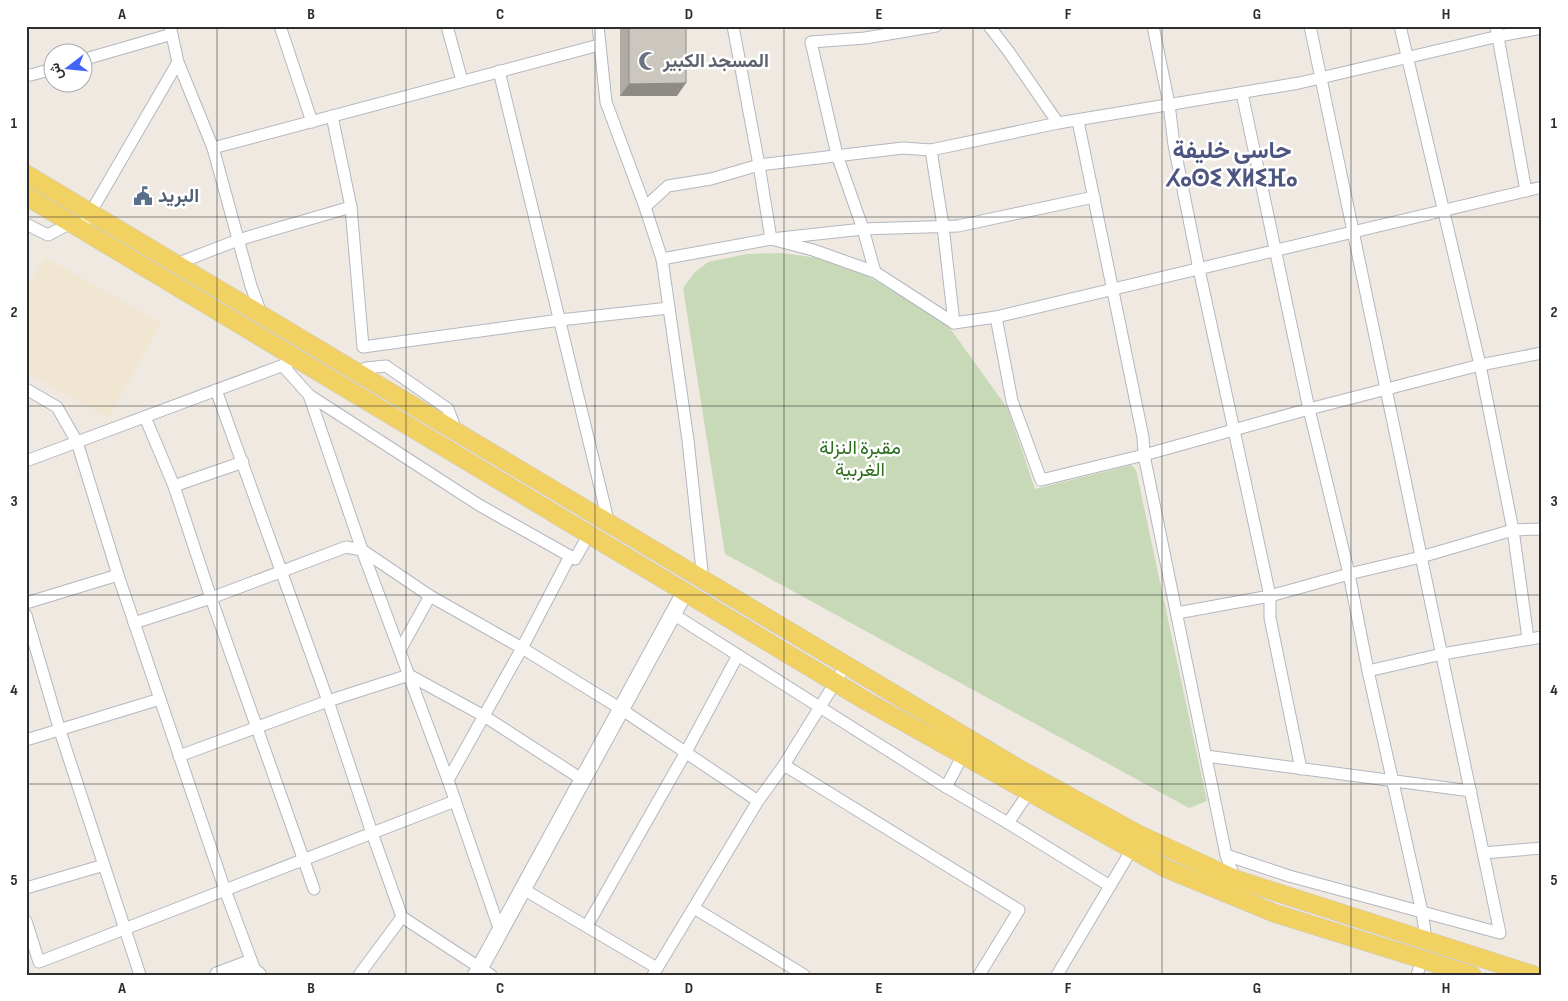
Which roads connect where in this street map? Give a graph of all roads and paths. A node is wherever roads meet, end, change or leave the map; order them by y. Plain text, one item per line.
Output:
1 (280, 26) edge
2 (447, 26) edge
3 (598, 26) edge
4 (733, 26) edge
5 (936, 26) edge
6 (989, 26) edge
7 (1310, 26) edge
8 (1400, 26) edge
9 (1156, 27) edge
10 (1542, 28) edge
11 (171, 30) edge
12 (1498, 31) edge
13 (599, 45) junction
14 (92, 57) edge
15 (1407, 58) junction
16 (178, 62) junction
17 (499, 71) junction
18 (42, 72) edge
19 (26, 74) edge
20 (1321, 78) junction
21 (462, 81) junction
22 (1242, 93) junction
23 (1169, 104) junction
24 (332, 116) junction
25 (1078, 121) junction
26 (312, 122) junction
27 (1058, 123) junction
28 (213, 148) junction
29 (931, 150) junction
30 (837, 156) junction
31 (759, 165) junction
32 (26, 174) edge
33 (1542, 187) edge
34 (1526, 191) junction
35 (26, 196) edge
36 (1094, 197) junction
37 (351, 207) junction
38 (645, 207) junction
39 (1444, 210) junction
40 (91, 213) junction
41 (26, 224) edge
42 (76, 226) junction
43 (944, 226) junction
44 (863, 229) junction
45 (1353, 232) junction
46 (771, 239) junction
47 (238, 240) junction
48 (1275, 251) junction
49 (662, 259) junction
50 (176, 264) junction
51 (1199, 269) junction
52 (875, 272) junction
53 (1113, 290) junction
54 (669, 308) junction
55 (262, 316) junction
56 (996, 317) junction
57 (560, 320) junction
58 (954, 323) junction
59 (363, 347) junction
60 (1542, 353) edge
61 (291, 363) junction
62 (1480, 365) junction
63 (362, 370) junction
64 (26, 389) edge
65 (1386, 389) junction
66 (216, 390) junction
67 (309, 395) junction
68 (1309, 409) junction
69 (145, 417) junction
70 (1233, 431) junction
71 (77, 442) junction
72 (1144, 455) junction
73 (26, 461) edge
74 (243, 462) junction
75 (174, 486) junction
76 (609, 524) junction
77 (1542, 529) edge
78 (1514, 530) junction
79 (589, 534) junction
80 (362, 550) junction
81 (570, 556) junction
82 (1421, 557) junction
83 (282, 572) junction
84 (1349, 574) junction
85 (118, 575) junction
86 (704, 580) junction
87 (685, 592) junction
88 (430, 596) junction
89 (1270, 596) junction
90 (211, 598) junction
91 (26, 603) edge
92 (1177, 613) junction
93 (673, 614) junction
94 (26, 615) edge
95 (134, 623) junction
96 (1542, 637) edge
97 (1528, 638) junction
98 (522, 648) junction
99 (400, 650) junction
100 (1442, 654) junction
101 (738, 655) junction
102 (846, 665) junction
103 (1368, 671) junction
104 (409, 675) junction
105 (836, 683) junction
106 (160, 700) junction
107 (328, 701) junction
108 (820, 707) junction
109 (621, 709) junction
110 (484, 716) junction
111 (257, 727) junction
112 (60, 731) junction
113 (26, 740) edge
114 (686, 752) junction
115 (963, 755) junction
116 (179, 756) junction
117 (1206, 756) junction
118 (784, 765) junction
119 (1301, 769) junction
120 (448, 780) junction
121 (583, 780) junction
122 (1394, 781) junction
123 (946, 787) junction
124 (1471, 791) junction
125 (1029, 792) junction
126 (455, 801) junction
127 (758, 801) junction
128 (1008, 823) junction
129 (372, 833) junction
130 (1542, 848) edge
131 (1132, 849) junction
132 (1484, 853) junction
133 (1226, 855) junction
134 (302, 860) junction
135 (104, 865) junction
136 (1289, 876) junction
137 (1235, 879) junction
138 (1110, 886) junction
139 (26, 888) edge
140 (314, 889) dead end
141 (523, 889) junction
142 (225, 890) junction
143 (1282, 894) junction
144 (694, 908) junction
145 (1422, 912) junction
146 (1274, 913) junction
147 (402, 917) junction
148 (26, 921) edge
149 (587, 926) junction
150 (124, 929) junction
151 (500, 931) junction
152 (1426, 939) junction
153 (1420, 967) edge
154 (482, 972) edge
155 (655, 972) edge
156 (257, 974) edge
157 (140, 975) edge
158 (218, 975) edge
159 (359, 975) edge
160 (804, 975) edge
161 (979, 975) edge
162 (1057, 975) edge
163 (1472, 975) edge
164 (1534, 975) edge

1 - 26 street
2 - 21 street
3 - 13 street
4 - 31 street
5 - 30 street
6 - 27 street
7 - 20 street
8 - 15 street
9 - 23 street
10 - 12 street
11 - 14 street
11 - 16 street
12 - 15 street
12 - 34 street
13 - 17 street
13 - 38 street
15 - 20 street
15 - 39 street
16 - 28 street
16 - 40 street
17 - 21 street
17 - 57 street
18 - 19 street
20 - 22 street
20 - 45 street
21 - 24 street
22 - 23 street
22 - 48 street
23 - 25 street
23 - 51 street
24 - 26 street
24 - 37 street
25 - 27 street
25 - 36 street
26 - 28 street
27 - 29 street
28 - 47 street
29 - 30 street
29 - 43 street
30 - 31 street
30 - 44 street
31 - 38 street
31 - 46 street
32 - 40 main road
33 - 34 street
34 - 39 street
35 - 42 main road
36 - 43 street
36 - 53 street
37 - 47 street
37 - 59 street
38 - 49 street
39 - 45 street
39 - 62 street
40 - 42 street
40 - 50 main road
41 - 42 street
42 - 61 main road
43 - 44 street
43 - 58 street
44 - 46 street
44 - 52 street
45 - 48 street
45 - 65 street
46 - 49 street
46 - 52 street
47 - 50 street
47 - 55 street
48 - 51 street
48 - 68 street
49 - 54 street
50 - 55 main road
51 - 53 street
51 - 70 street
52 - 58 street
53 - 56 street
53 - 72 street
54 - 57 street
54 - 86 street
55 - 63 main road
56 - 58 street
56 - 72 street
57 - 59 street
57 - 76 street
59 - 63 street
60 - 62 street
61 - 66 street
61 - 67 street
61 - 79 main road
62 - 65 street
62 - 78 street
63 - 76 main road
64 - 71 street
65 - 68 street
65 - 82 street
66 - 69 street
66 - 74 street
67 - 80 street
67 - 81 street
68 - 70 street
68 - 84 street
69 - 71 street
69 - 75 street
70 - 72 street
70 - 89 street
71 - 73 street
71 - 85 street
72 - 92 street
74 - 75 street
74 - 83 street
75 - 90 street
76 - 86 main road
77 - 78 street
78 - 82 street
78 - 97 street
79 - 81 street
79 - 87 main road
80 - 83 street
80 - 88 street
80 - 99 street
81 - 98 street
82 - 84 street
82 - 100 street
83 - 90 street
83 - 107 street
84 - 89 street
84 - 103 street
85 - 91 street
85 - 95 street
86 - 102 main road
87 - 93 street
87 - 105 main road
88 - 98 street
88 - 99 street
89 - 92 street
89 - 119 street
90 - 95 street
90 - 111 street
92 - 117 street
93 - 101 street
93 - 109 street
94 - 112 street
95 - 106 street
96 - 97 street
97 - 100 street
98 - 109 street
98 - 110 street
99 - 104 street
100 - 103 street
100 - 124 street
101 - 108 street
101 - 114 street
102 - 105 street
102 - 137 main road
103 - 122 street
104 - 107 street
104 - 110 street
104 - 120 street
105 - 108 street
105 - 115 main road
106 - 112 street
106 - 116 street
107 - 111 street
107 - 129 street
108 - 118 street
108 - 123 street
109 - 114 street
109 - 121 street
110 - 120 street
110 - 121 street
111 - 116 street
111 - 134 street
112 - 113 street
112 - 135 street
114 - 127 street
114 - 149 street
115 - 123 street
115 - 125 main road
116 - 142 street
117 - 119 street
117 - 133 street
118 - 127 street
118 - 161 street
119 - 122 street
120 - 126 street
121 - 141 street
122 - 124 street
122 - 145 street
123 - 128 street
124 - 132 street
125 - 128 street
125 - 131 main road
126 - 129 street
126 - 151 street
127 - 144 street
128 - 138 street
129 - 134 street
129 - 147 street
130 - 132 street
131 - 138 street
131 - 146 main road
132 - 145 street
133 - 136 street
133 - 137 street
134 - 140 street
134 - 142 street
135 - 139 street
135 - 150 street
136 - 143 street
136 - 145 street
137 - 143 main road
138 - 162 street
141 - 149 street
141 - 151 street
142 - 150 street
142 - 156 street
143 - 146 street
143 - 152 main road
144 - 155 street
144 - 160 street
145 - 152 street
146 - 153 main road
147 - 154 street
147 - 159 street
148 - 150 street
149 - 155 street
150 - 157 street
151 - 154 street
152 - 164 main road
153 - 163 main road
156 - 158 street

